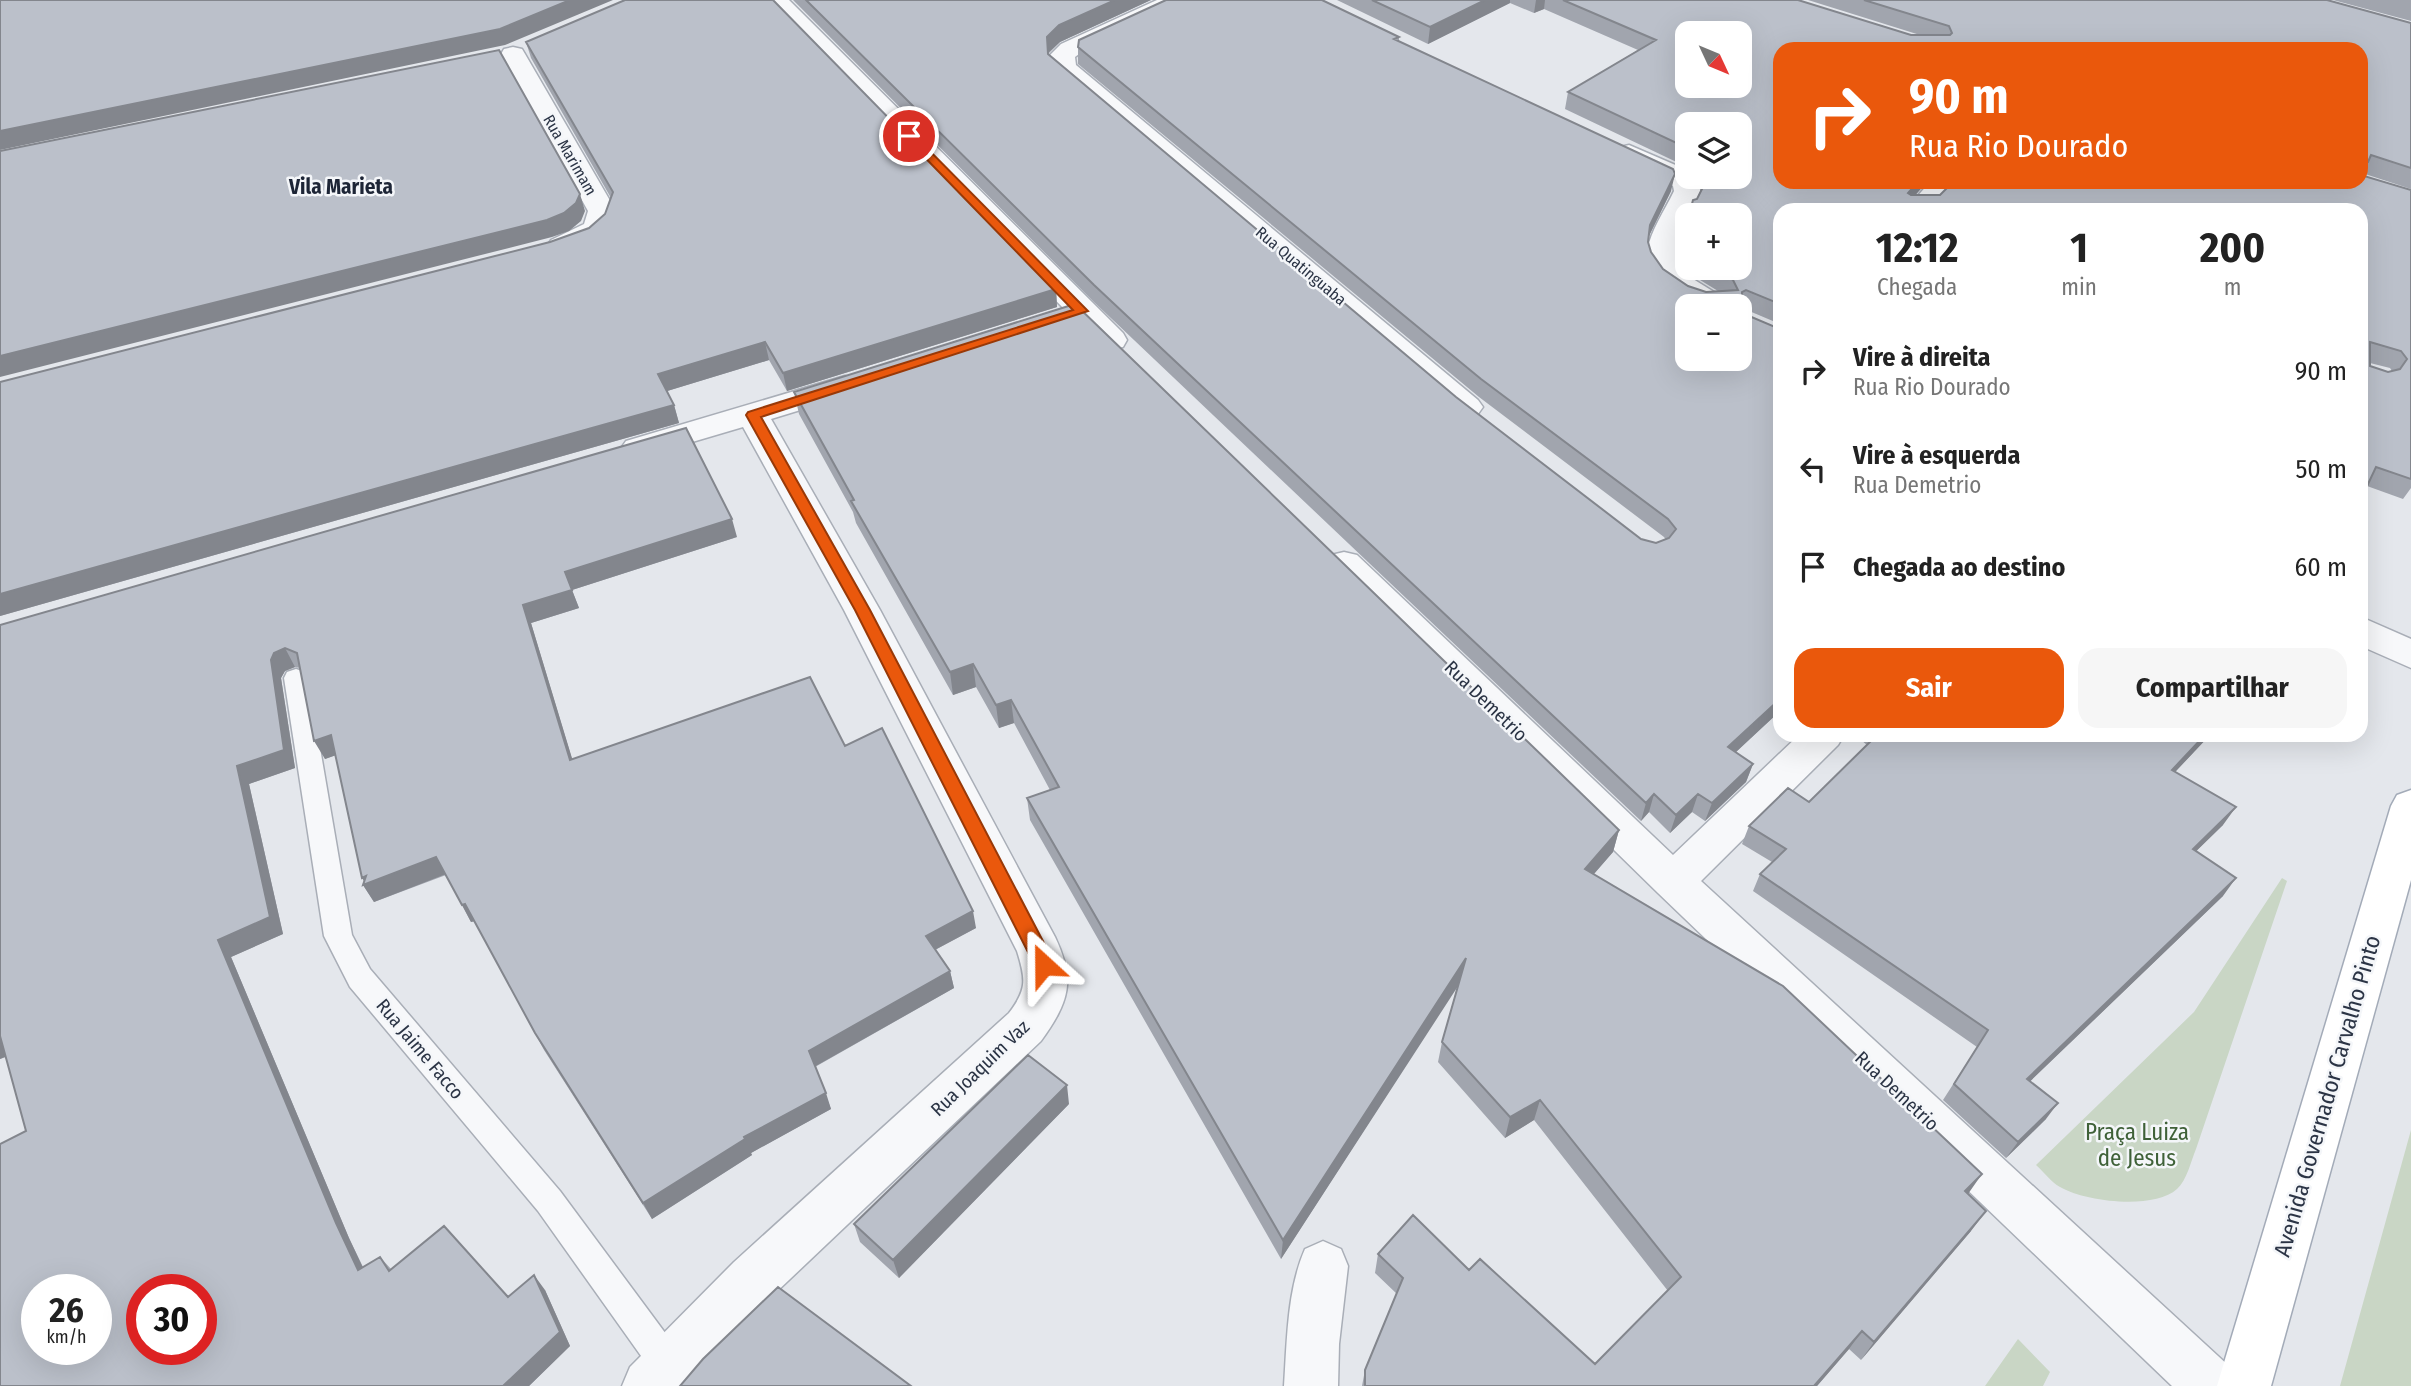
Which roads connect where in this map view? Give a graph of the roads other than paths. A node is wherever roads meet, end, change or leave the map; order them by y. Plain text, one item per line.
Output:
1 (775, 0) edge
2 (1161, 2) edge
3 (513, 52) dead end
4 (1608, 143) edge
5 (532, 255) edge
6 (1696, 294) edge
7 (1132, 360) edge
8 (871, 378) edge
9 (753, 415) junction
10 (1488, 422) edge
11 (605, 457) edge
12 (1322, 543) edge
13 (2368, 634) edge
14 (2411, 655) edge
15 (296, 678) edge
16 (1817, 742) edge
17 (2411, 806) edge
18 (1673, 881) junction
19 (1323, 1266) dead end
20 (659, 1375) edge
21 (1311, 1386) edge
22 (2211, 1386) edge
23 (2244, 1386) edge

1 - 7 street
2 - 10 street, Rua Quatinguaba
3 - 5 street, Rua Marimam
4 - 6 street
8 - 9 street
9 - 11 street
9 - 20 street, Rua Joaquim Vaz
12 - 18 street, Rua Demetrio
13 - 14 street
15 - 20 lane, Rua Jaime Facco
16 - 18 street
17 - 23 main road, Avenida Governador Carvalho Pinto
18 - 22 street, Rua Demetrio
19 - 21 street

